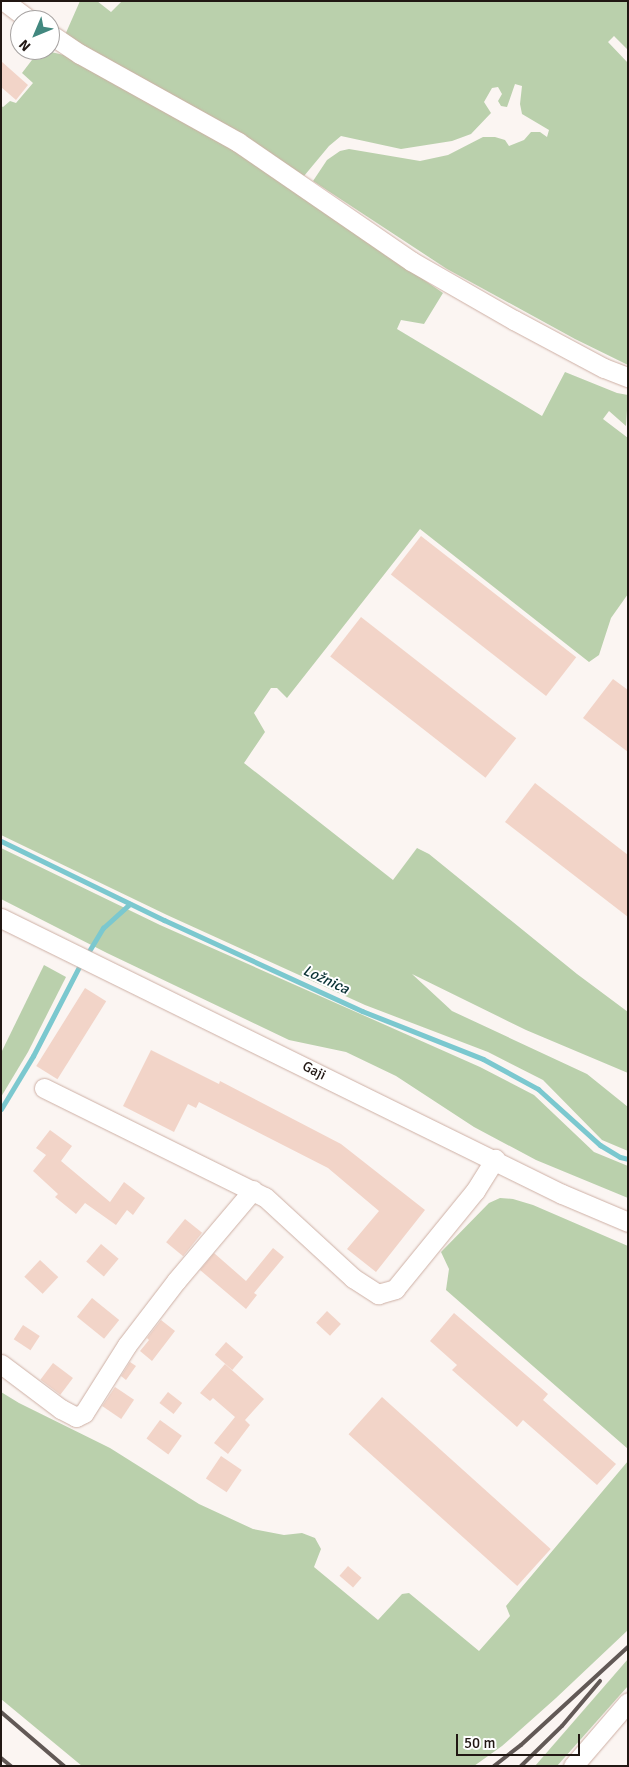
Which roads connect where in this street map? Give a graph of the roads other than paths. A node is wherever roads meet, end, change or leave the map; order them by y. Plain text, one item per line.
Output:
1 (4, 1) edge
2 (15, 10) edge
3 (60, 41) edge
4 (628, 377) edge
5 (1, 918) edge
6 (44, 1088) dead end
7 (494, 1159) junction
8 (253, 1190) junction
9 (628, 1222) edge
10 (1, 1364) edge
11 (628, 1702) edge
12 (573, 1766) edge

1 - 2 street
3 - 4 street
5 - 7 street, Gaji
6 - 8 street
7 - 8 street
7 - 9 street, Gaji
8 - 10 street
11 - 12 street

